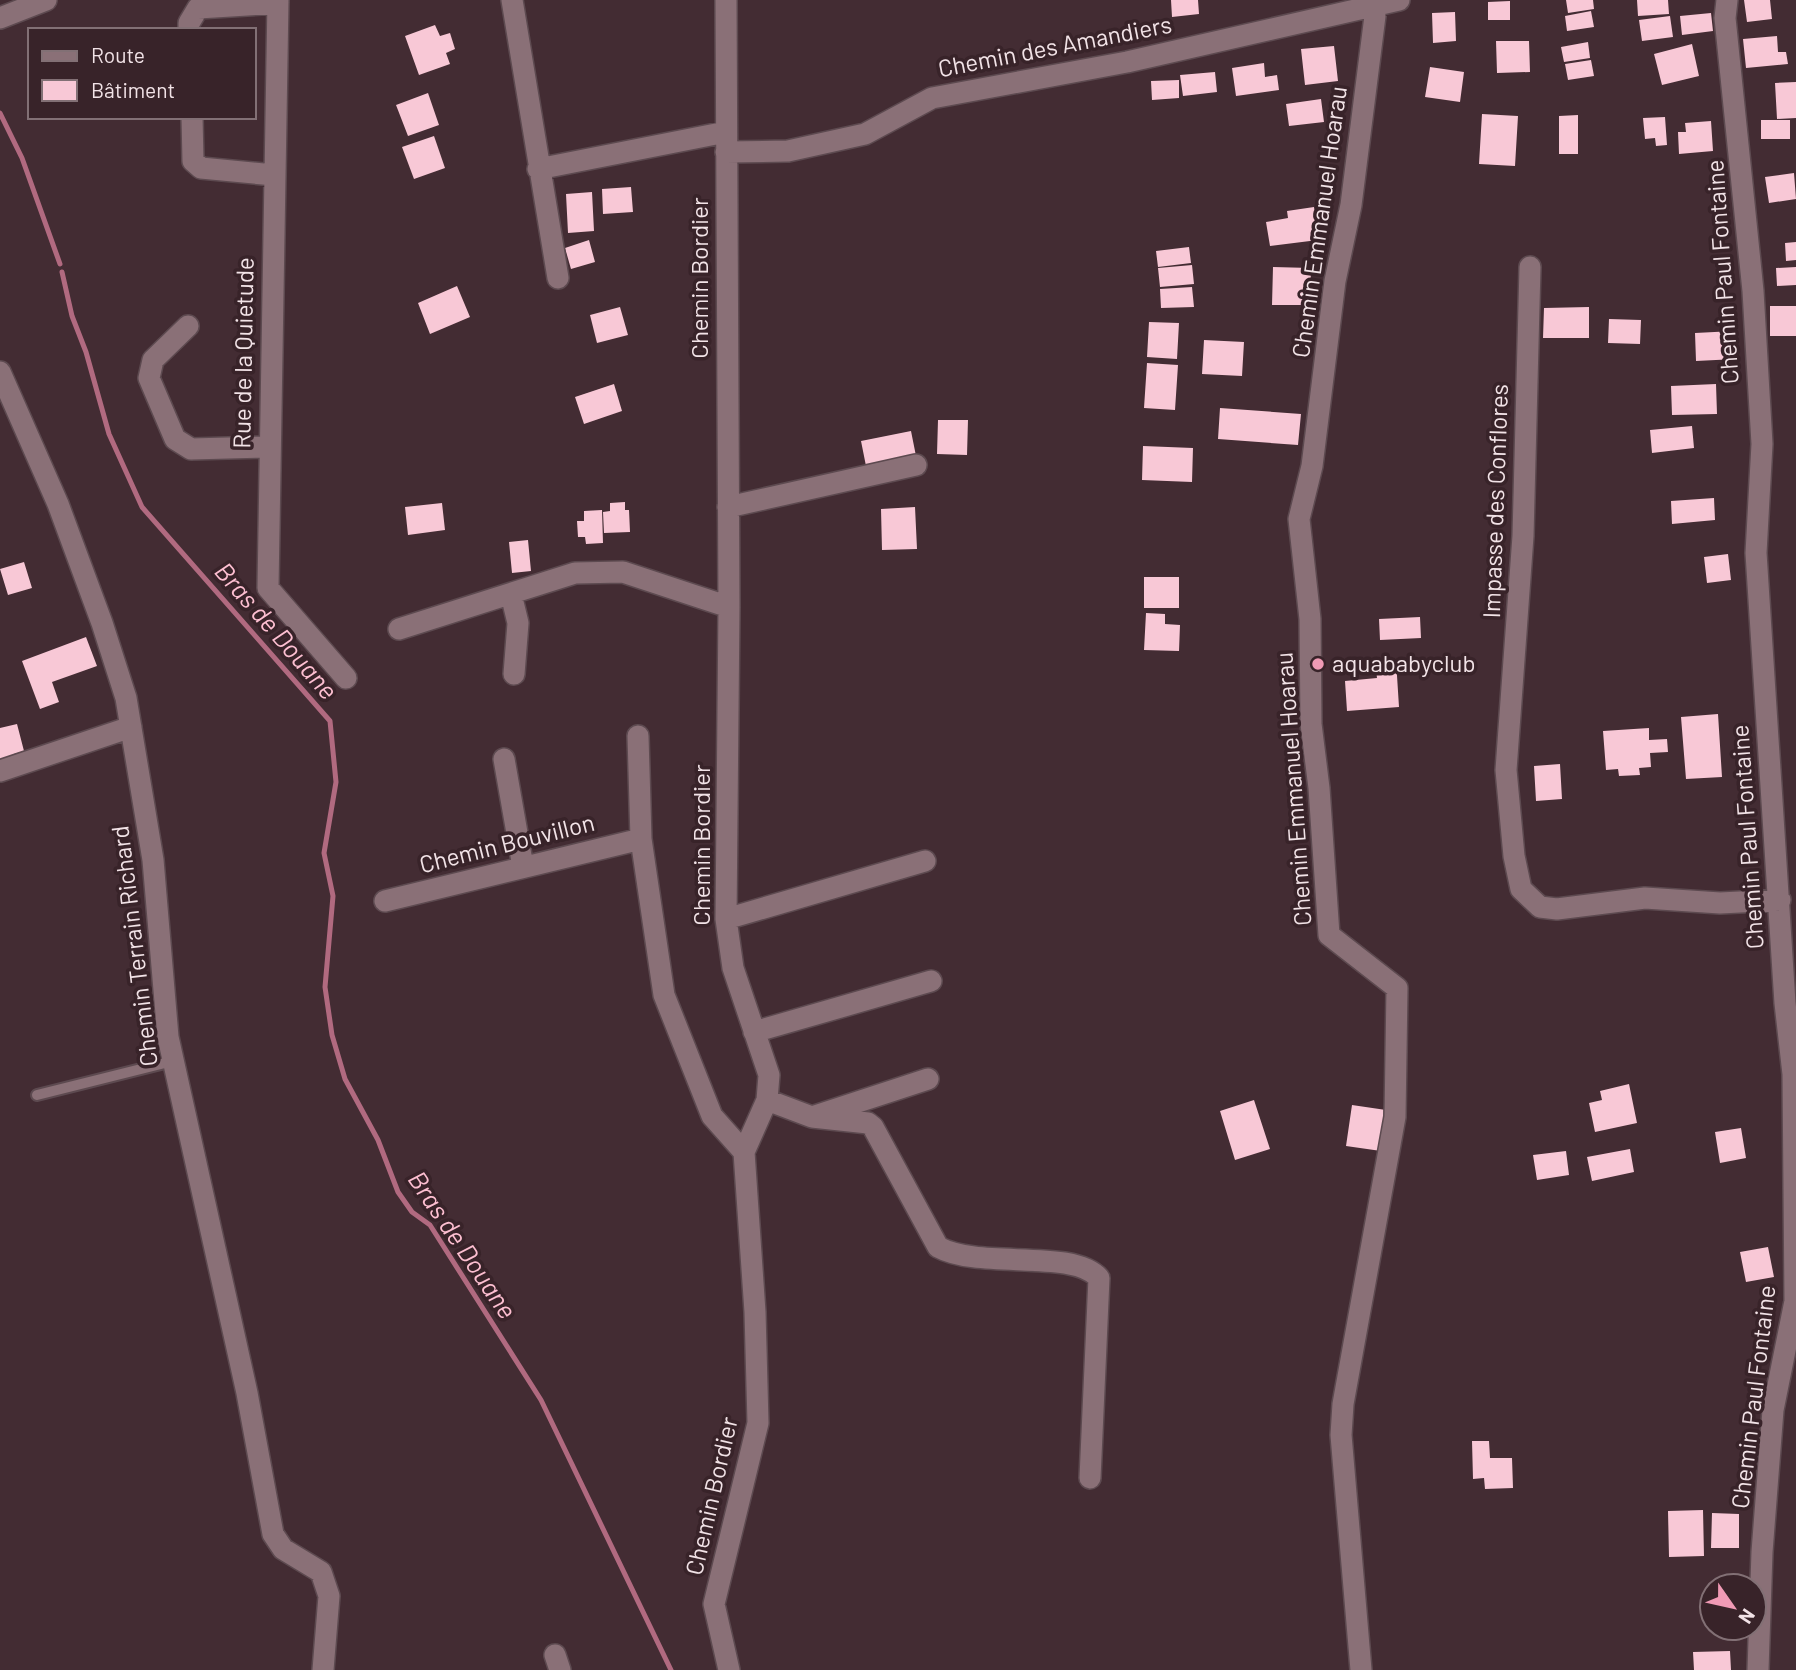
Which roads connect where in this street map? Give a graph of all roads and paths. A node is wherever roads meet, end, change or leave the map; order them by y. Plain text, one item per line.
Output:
1 (46, 0) edge
2 (512, 0) edge
3 (726, 0) edge
4 (1399, 0) edge
5 (1727, 0) edge
6 (278, 1) edge
7 (1372, 3) edge
8 (0, 18) edge
9 (189, 28) edge
10 (192, 119) edge
11 (726, 142) junction
12 (538, 169) junction
13 (274, 176) junction
14 (1530, 267) dead end
15 (558, 278) dead end
16 (188, 326) dead end
17 (0, 372) edge
18 (268, 447) junction
19 (916, 465) dead end
20 (728, 508) junction
21 (511, 594) junction
22 (729, 607) junction
23 (399, 629) dead end
24 (514, 674) dead end
25 (346, 678) dead end
26 (131, 727) junction
27 (638, 736) dead end
28 (504, 759) dead end
29 (0, 771) edge
30 (641, 839) junction
31 (925, 861) dead end
32 (523, 867) junction
33 (1780, 900) junction
34 (385, 901) dead end
35 (726, 919) junction
36 (931, 981) dead end
37 (754, 1032) junction
38 (173, 1061) junction
39 (929, 1079) dead end
40 (37, 1095) dead end
41 (767, 1100) junction
42 (812, 1117) junction
43 (744, 1152) junction
44 (1090, 1478) dead end
45 (323, 1670) edge
46 (729, 1670) edge
47 (1360, 1670) edge
48 (1758, 1670) edge

1 - 8 street
2 - 12 street
3 - 11 street, Chemin Bordier
4 - 7 street, Chemin des Amandiers
5 - 33 street, Chemin Paul Fontaine
6 - 9 street
6 - 13 street, Rue de la Quietude
7 - 11 street, Chemin des Amandiers
7 - 47 street, Chemin Emmanuel Hoarau
10 - 13 street
11 - 12 street, Chemin des Amandiers
11 - 20 street, Chemin Bordier
12 - 15 street
13 - 18 street, Rue de la Quietude
14 - 33 street, Impasse des Conflores
16 - 18 street
17 - 26 street, Chemin Terrain Richard
18 - 25 street, Rue de la Quietude
19 - 20 street
20 - 22 street, Chemin Bordier
21 - 22 street
21 - 23 street
21 - 24 street
22 - 35 street, Chemin Bordier
26 - 29 street
26 - 38 street, Chemin Terrain Richard
27 - 30 street
28 - 32 street
30 - 32 street, Chemin Bouvillon
30 - 43 street
31 - 35 street
32 - 34 street, Chemin Bouvillon
33 - 48 street, Chemin Paul Fontaine
35 - 37 street, Chemin Bordier
36 - 37 street
37 - 41 street, Chemin Bordier
38 - 40 lane
38 - 45 street, Chemin Terrain Richard
39 - 42 street
41 - 42 street
41 - 43 street, Chemin Bordier
42 - 44 street
43 - 46 street, Chemin Bordier

